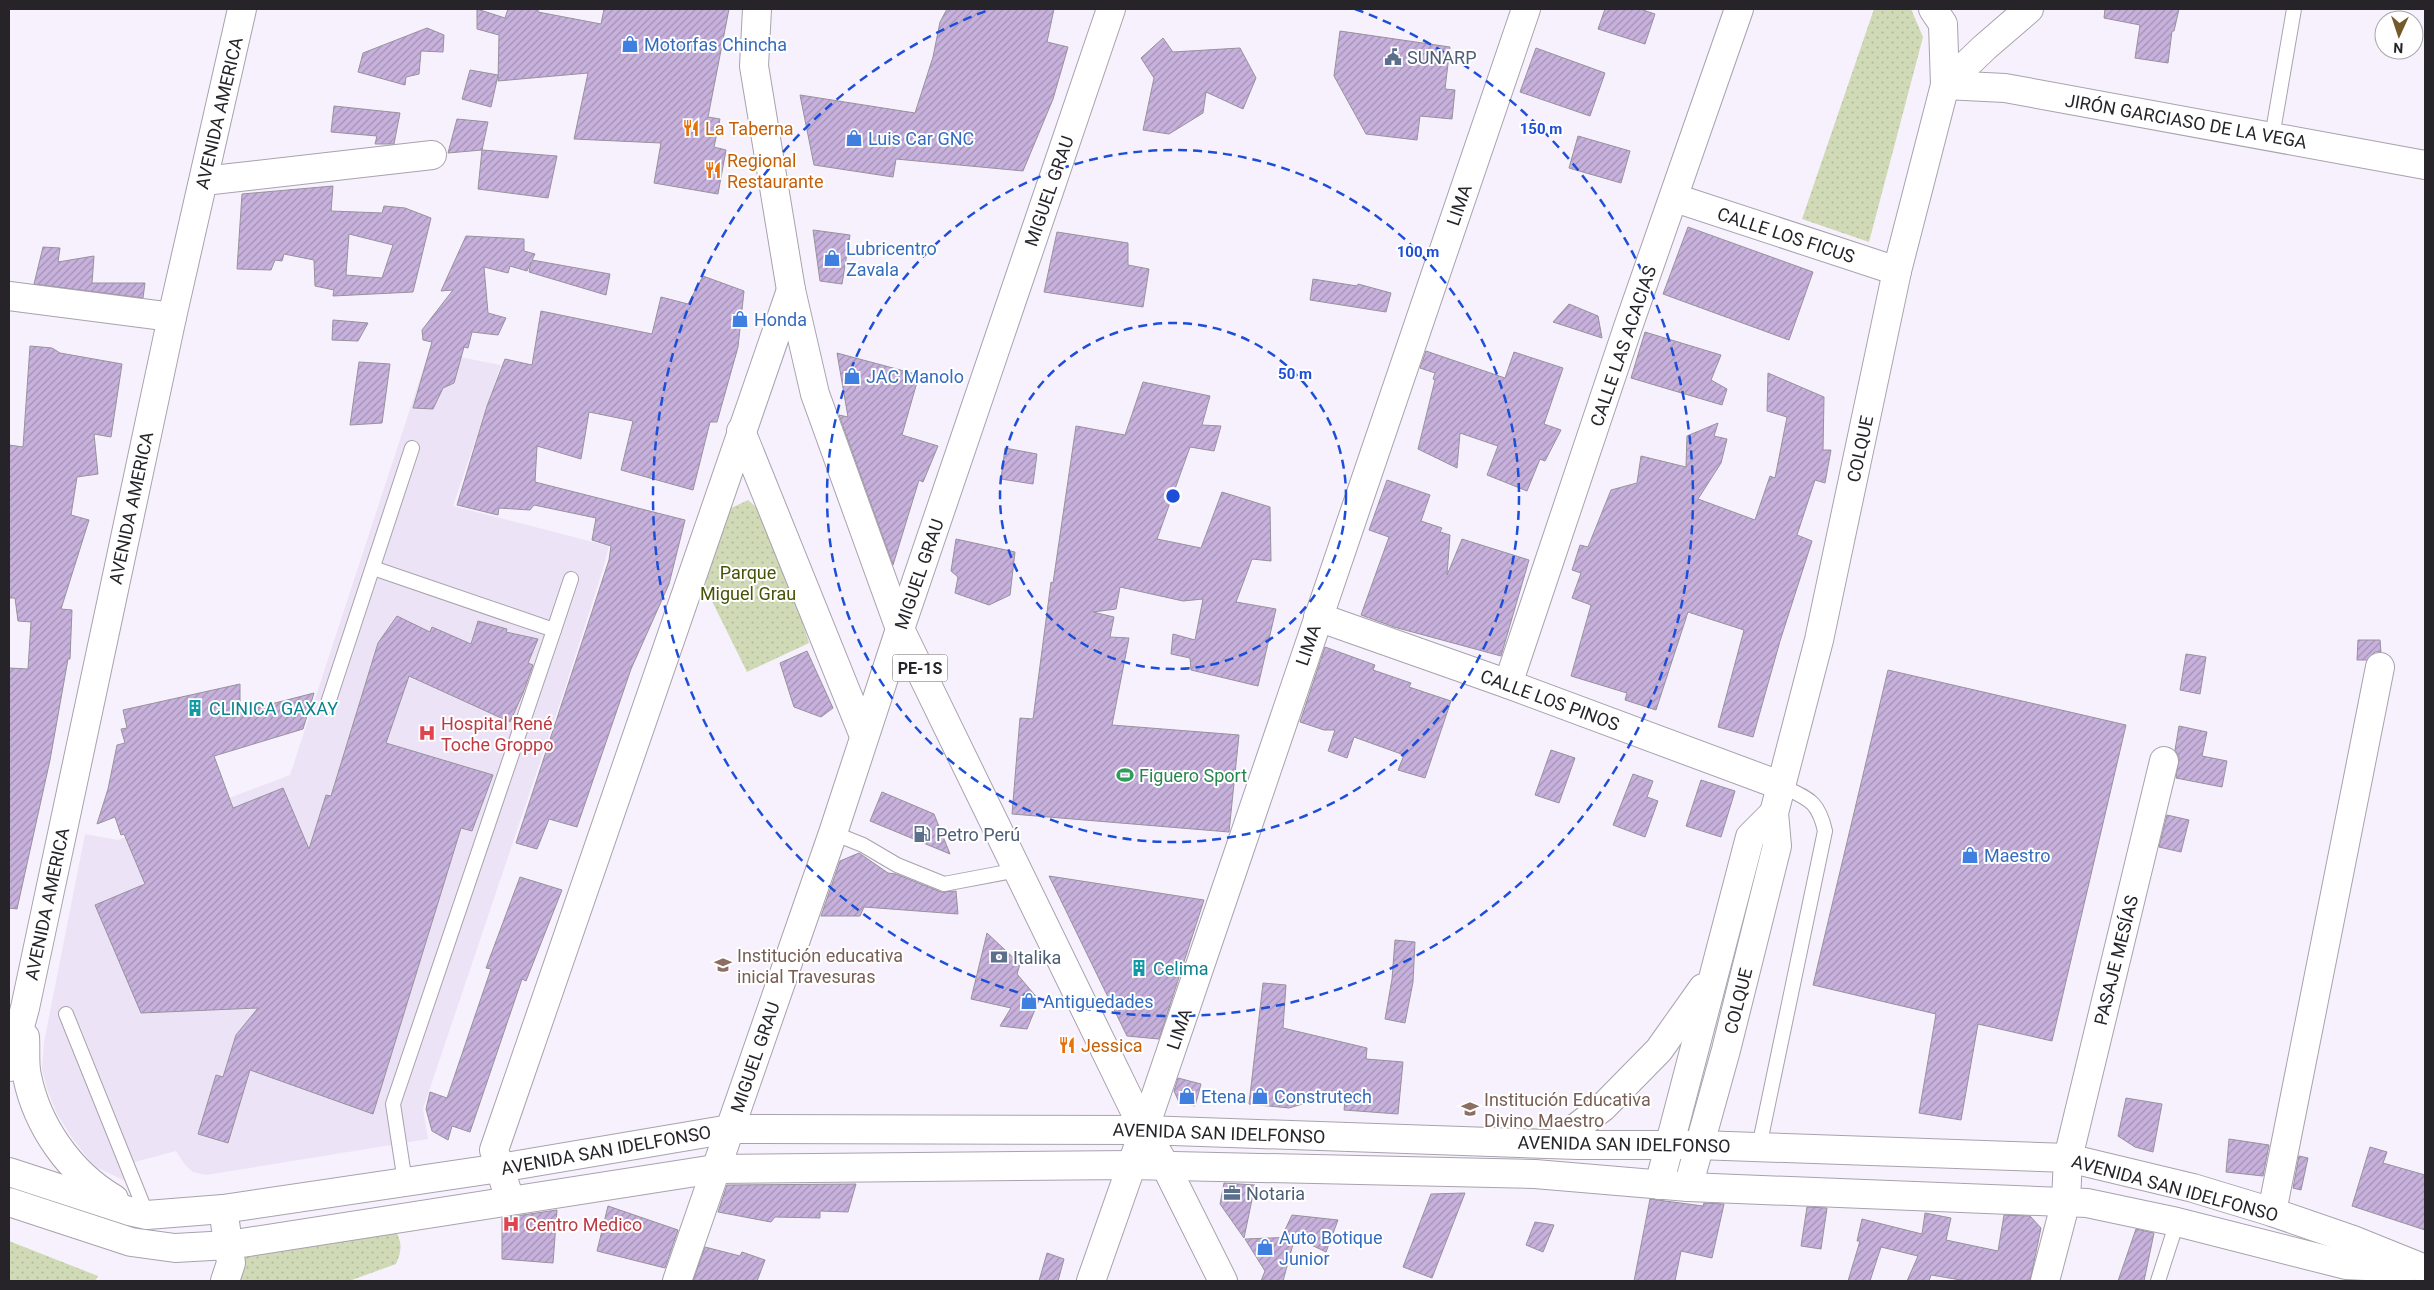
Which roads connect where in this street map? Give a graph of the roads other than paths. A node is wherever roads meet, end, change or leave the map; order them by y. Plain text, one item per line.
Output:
1 (242, 9) edge
2 (757, 9) edge
3 (1111, 9) edge
4 (1526, 9) edge
5 (1739, 9) edge
6 (1933, 9) edge
7 (2029, 9) edge
8 (2294, 9) edge
9 (1945, 85) junction
10 (2272, 137) junction
11 (432, 155) dead end
12 (2425, 165) edge
13 (204, 181) junction
14 (1675, 198) junction
15 (1896, 271) junction
16 (791, 290) junction
17 (9, 296) edge
18 (172, 317) junction
19 (741, 431) junction
20 (412, 448) dead end
21 (765, 493) junction
22 (719, 496) junction
23 (373, 568) junction
24 (571, 579) dead end
25 (1318, 617) junction
26 (900, 628) junction
27 (554, 630) junction
28 (2380, 666) dead end
29 (1508, 684) junction
30 (327, 706) dead end
31 (864, 736) junction
32 (2164, 761) dead end
33 (1782, 786) junction
34 (1774, 813) junction
35 (833, 833) junction
36 (1018, 870) junction
37 (1713, 974) junction
38 (25, 1008) junction
39 (66, 1014) dead end
40 (9, 1066) edge
41 (730, 1129) junction
42 (1144, 1130) junction
43 (1555, 1144) junction
44 (1698, 1145) junction
45 (1668, 1146) junction
46 (1759, 1147) junction
47 (2068, 1158) junction
48 (1130, 1165) junction
49 (1166, 1167) junction
50 (500, 1168) junction
51 (715, 1169) junction
52 (9, 1172) edge
53 (405, 1182) junction
54 (1659, 1185) junction
55 (1688, 1187) junction
56 (510, 1200) junction
57 (2066, 1201) junction
58 (9, 1202) edge
59 (223, 1209) junction
60 (2272, 1212) junction
61 (142, 1214) junction
62 (2177, 1222) junction
63 (229, 1245) junction
64 (2425, 1269) edge
65 (225, 1281) edge
66 (677, 1281) edge
67 (1091, 1281) edge
68 (1223, 1281) edge
69 (2045, 1281) edge
70 (2158, 1281) edge

1 - 13 main road, AVENIDA AMERICA
2 - 16 main road, PE-1S
3 - 26 main road, MIGUEL GRAU
4 - 25 main road, LIMA
5 - 14 main road, CALLE LAS ACACIAS
6 - 9 main road
7 - 9 main road
8 - 10 lane
9 - 10 main road, JIRÓN GARCIASO DE LA VEGA
9 - 15 main road, COLQUE
10 - 12 main road, JIRÓN GARCIASO DE LA VEGA
11 - 13 main road
13 - 18 main road, AVENIDA AMERICA
14 - 15 main road, CALLE LOS FICUS
14 - 29 main road, CALLE LAS ACACIAS
15 - 33 main road, COLQUE
16 - 19 main road
16 - 26 main road, PE-1S
17 - 18 main road
18 - 38 main road, AVENIDA AMERICA
19 - 21 main road
19 - 22 main road
20 - 23 lane
21 - 22 main road
21 - 31 main road
22 - 50 main road
23 - 27 lane
23 - 30 lane
24 - 27 lane
25 - 29 main road, CALLE LOS PINOS
25 - 42 main road, LIMA
26 - 31 main road, MIGUEL GRAU
26 - 36 main road, PE-1S
27 - 53 lane
28 - 60 main road
29 - 33 main road, CALLE LOS PINOS
31 - 35 main road, MIGUEL GRAU
32 - 47 main road, PASAJE MESÍAS
33 - 34 main road, COLQUE
33 - 46 lane
34 - 37 main road, COLQUE
34 - 44 main road, COLQUE
35 - 36 lane
35 - 41 main road, MIGUEL GRAU
36 - 42 main road, PE-1S
37 - 43 main road, COLQUE
37 - 45 main road, COLQUE
38 - 40 main road
38 - 61 main road
39 - 61 lane
41 - 42 main road, AVENIDA SAN IDELFONSO
41 - 50 main road, AVENIDA SAN IDELFONSO
41 - 51 main road, MIGUEL GRAU
42 - 43 main road, AVENIDA SAN IDELFONSO
42 - 48 main road, LIMA
42 - 49 main road, PE-1S
43 - 45 main road, AVENIDA SAN IDELFONSO
44 - 45 main road, AVENIDA SAN IDELFONSO
44 - 46 main road, AVENIDA SAN IDELFONSO
44 - 55 main road, COLQUE
45 - 54 main road, COLQUE
46 - 47 main road, AVENIDA SAN IDELFONSO
47 - 57 main road, PASAJE MESÍAS
47 - 60 main road, AVENIDA SAN IDELFONSO
48 - 49 main road, AVENIDA SAN IDELFONSO
48 - 51 main road, AVENIDA SAN IDELFONSO
48 - 67 main road, LIMA
49 - 54 main road, AVENIDA SAN IDELFONSO
49 - 68 main road, PE-1S
50 - 53 main road, AVENIDA SAN IDELFONSO
50 - 56 main road
51 - 56 main road, AVENIDA SAN IDELFONSO
51 - 66 main road, MIGUEL GRAU
52 - 61 main road, AVENIDA SAN IDELFONSO
53 - 59 main road, AVENIDA SAN IDELFONSO
54 - 55 main road, AVENIDA SAN IDELFONSO
55 - 57 main road, AVENIDA SAN IDELFONSO
56 - 63 main road, AVENIDA SAN IDELFONSO
57 - 62 main road, AVENIDA SAN IDELFONSO
57 - 69 main road, PASAJE MESÍAS
58 - 63 main road, AVENIDA SAN IDELFONSO
59 - 61 main road, AVENIDA SAN IDELFONSO
59 - 63 main road
60 - 64 main road, AVENIDA SAN IDELFONSO
62 - 64 main road, AVENIDA SAN IDELFONSO
62 - 70 lane
63 - 65 main road

